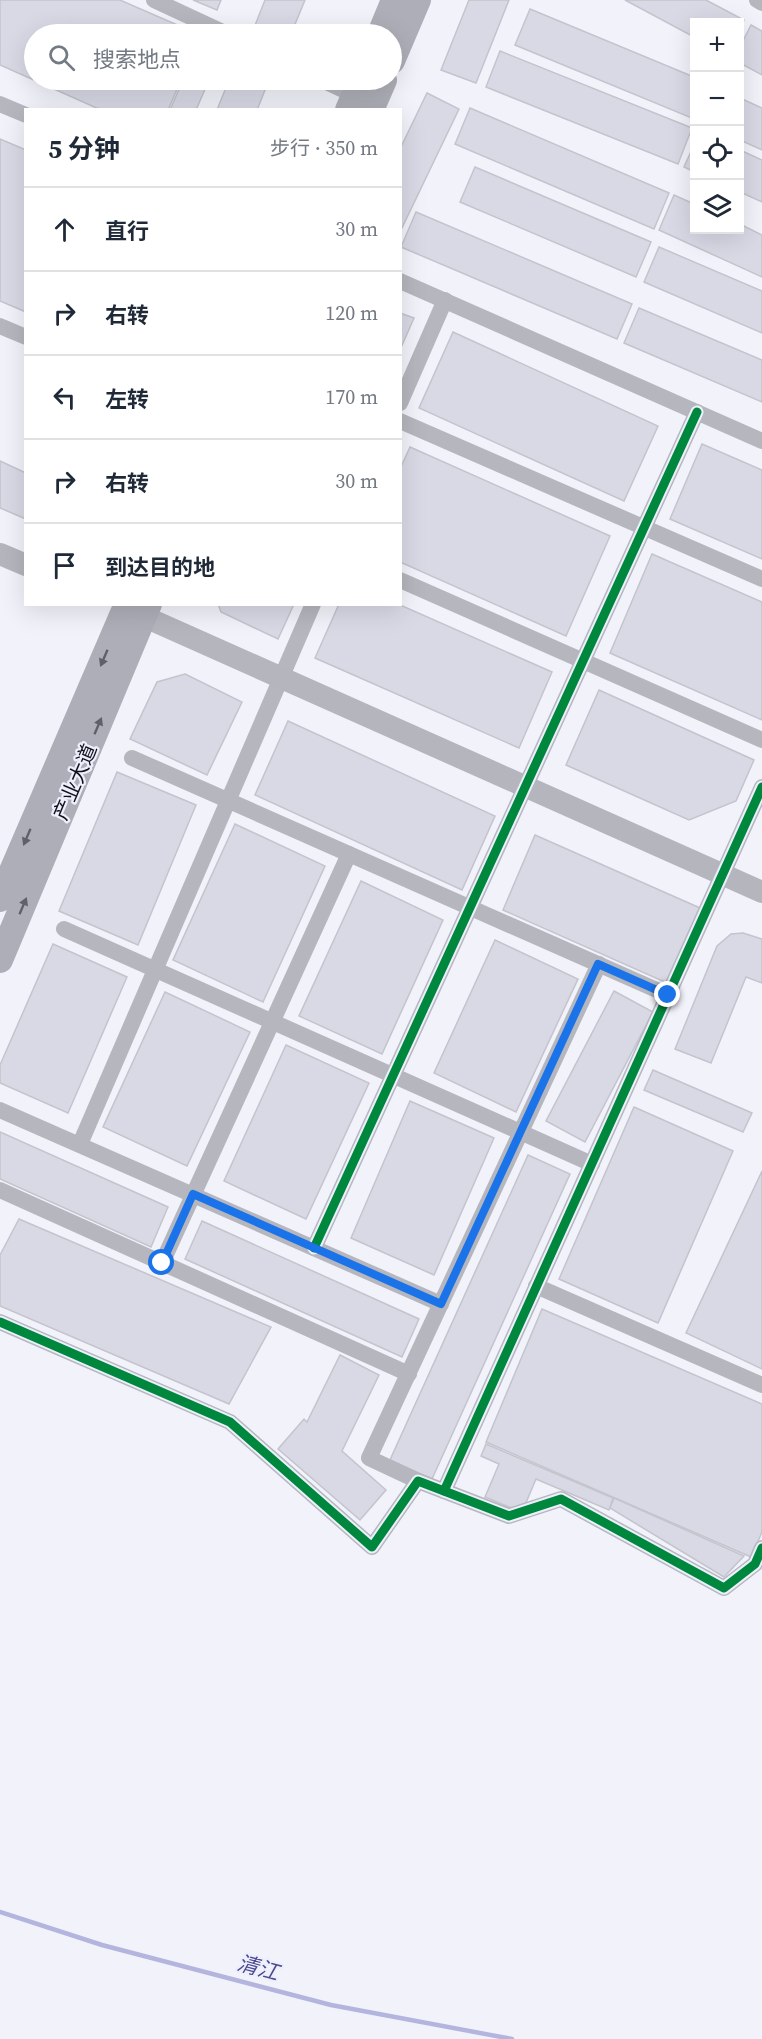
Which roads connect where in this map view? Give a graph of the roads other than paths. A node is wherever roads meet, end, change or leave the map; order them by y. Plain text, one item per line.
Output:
1 (154, 0) edge
2 (394, 0) edge
3 (418, 0) edge
4 (757, 0) edge
5 (762, 3) edge
6 (206, 24) edge
7 (384, 24) edge
8 (402, 38) edge
9 (342, 90) edge
10 (358, 98) edge
11 (0, 104) edge
12 (24, 114) edge
13 (402, 282) edge
14 (445, 300) junction
15 (0, 326) edge
16 (24, 336) edge
17 (402, 398) edge
18 (697, 412) junction
19 (402, 422) edge
20 (762, 441) edge
21 (644, 527) junction
22 (0, 554) edge
23 (24, 564) edge
24 (762, 579) edge
25 (402, 581) edge
26 (313, 606) edge
27 (132, 608) edge
28 (583, 661) junction
29 (282, 678) junction
30 (762, 740) edge
31 (132, 758) dead end
32 (526, 786) junction
33 (762, 788) edge
34 (229, 801) junction
35 (349, 854) junction
36 (723, 874) junction
37 (762, 892) edge
38 (0, 899) edge
39 (470, 907) junction
40 (64, 929) dead end
41 (0, 960) edge
42 (598, 964) junction
43 (155, 969) junction
44 (668, 995) junction
45 (272, 1021) junction
46 (393, 1075) junction
47 (0, 1110) edge
48 (521, 1132) junction
49 (80, 1144) junction
50 (591, 1164) junction
51 (0, 1190) edge
52 (193, 1194) junction
53 (314, 1248) junction
54 (162, 1263) junction
55 (536, 1286) junction
56 (441, 1304) junction
57 (0, 1323) edge
58 (409, 1374) junction
59 (762, 1385) edge
60 (418, 1481) junction
61 (444, 1491) junction
62 (762, 1548) edge

1 - 6 street
2 - 7 main road
3 - 8 main road
4 - 5 street
9 - 10 street
11 - 12 street
13 - 14 street
14 - 17 street
14 - 18 street
15 - 16 street
18 - 20 street
18 - 21 street
19 - 21 street
21 - 24 street
21 - 28 street
22 - 23 street
25 - 28 street
26 - 29 street
27 - 29 street
27 -> 38 main road, 产业大道
41 -> 27 main road, 产业大道
28 - 30 street
28 - 32 street
29 - 32 street
29 - 34 street
31 - 34 street
32 - 36 street
32 - 39 street
33 - 36 street
34 - 35 street
34 - 43 street
35 - 39 street
35 - 45 street
36 - 37 street
36 - 44 street
39 - 42 street
39 - 46 street
40 - 43 street
42 - 44 street
42 - 48 street
43 - 45 street
43 - 49 street
44 - 50 street
45 - 46 street
45 - 52 street
46 - 48 street
46 - 53 street
47 - 49 street
48 - 50 street
48 - 56 street
49 - 52 street
50 - 55 street
51 - 54 street
52 - 53 street
52 - 54 street
53 - 56 street
54 - 58 street
55 - 59 street
55 - 61 street
56 - 58 street
57 - 60 street
58 - 60 street
60 - 61 street
61 - 62 street

